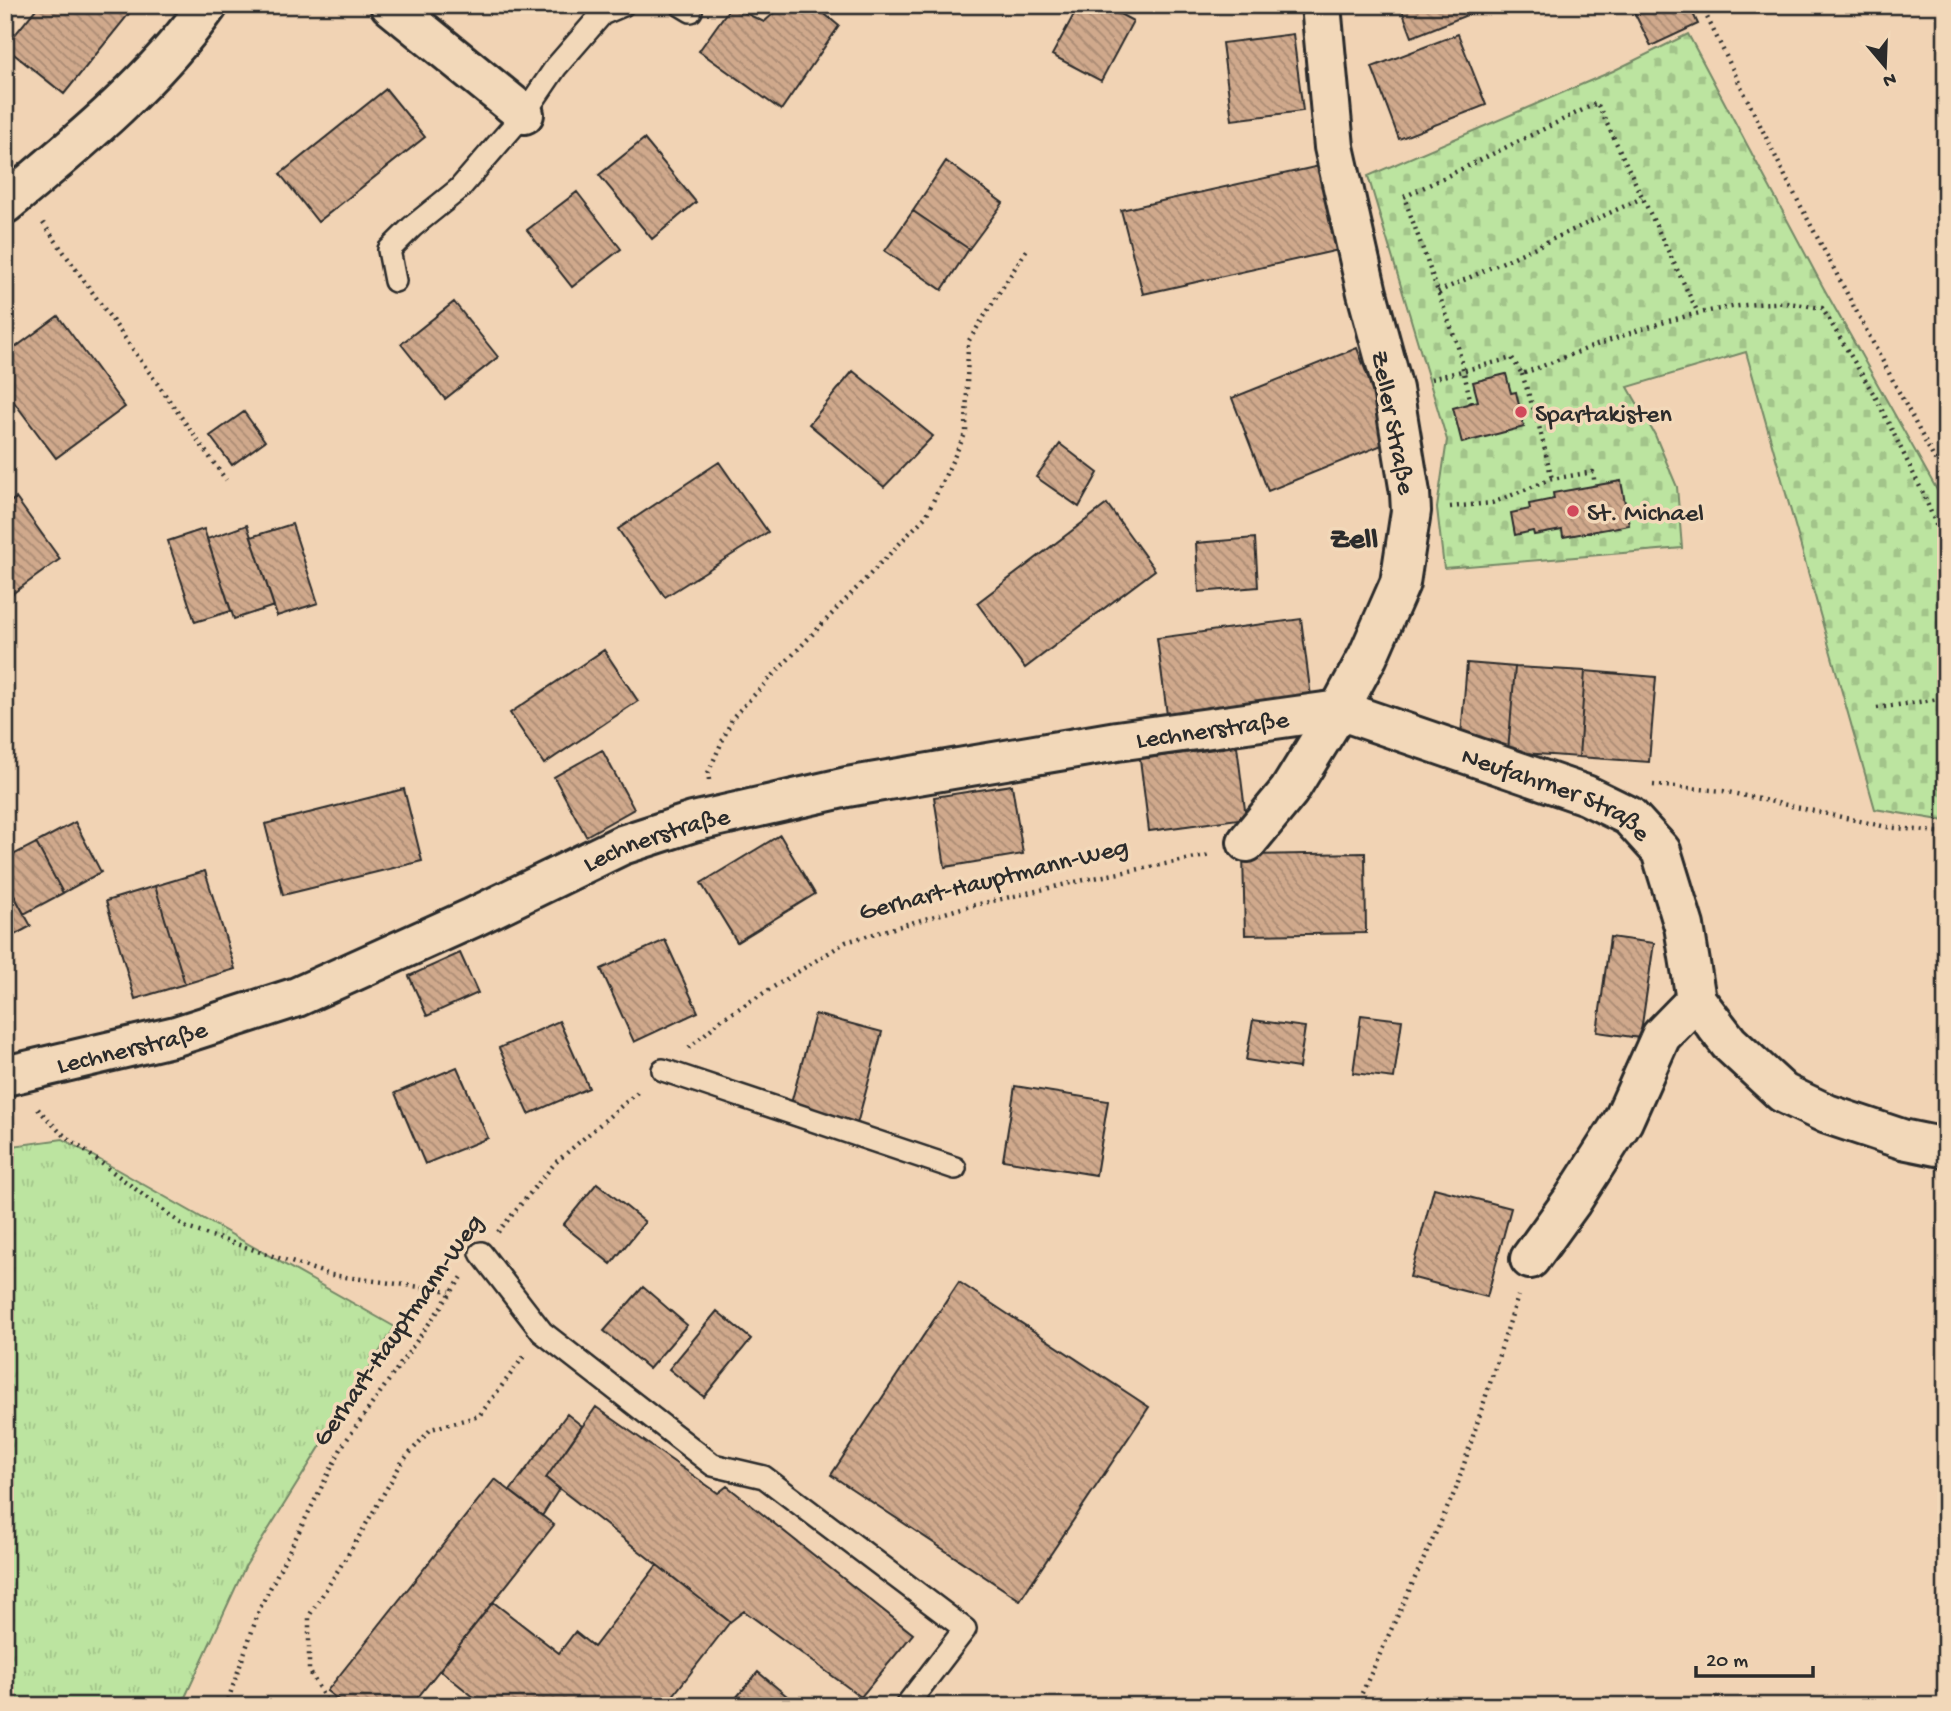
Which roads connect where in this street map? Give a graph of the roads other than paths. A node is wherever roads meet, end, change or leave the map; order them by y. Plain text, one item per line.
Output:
1 (208, 5) edge
2 (390, 5) edge
3 (623, 5) edge
4 (1321, 5) edge
5 (524, 114) junction
6 (13, 197) edge
7 (395, 281) dead end
8 (1339, 710) junction
9 (1247, 842) road end
10 (1696, 1000) junction
11 (663, 1070) road end
12 (5, 1076) edge
13 (1946, 1148) edge
14 (955, 1168) dead end
15 (481, 1253) road end
16 (1530, 1259) road end
17 (906, 1706) edge

1 - 6 street
2 - 5 street
3 - 5 lane
4 - 8 street, Zeller Straße
5 - 7 lane
8 - 9 street, Zeller Straße
8 - 10 street, Neufahrner Straße
8 - 12 street, Lechnerstraße
10 - 13 street, Neufahrner Straße
10 - 16 street
11 - 14 lane
15 - 17 lane

